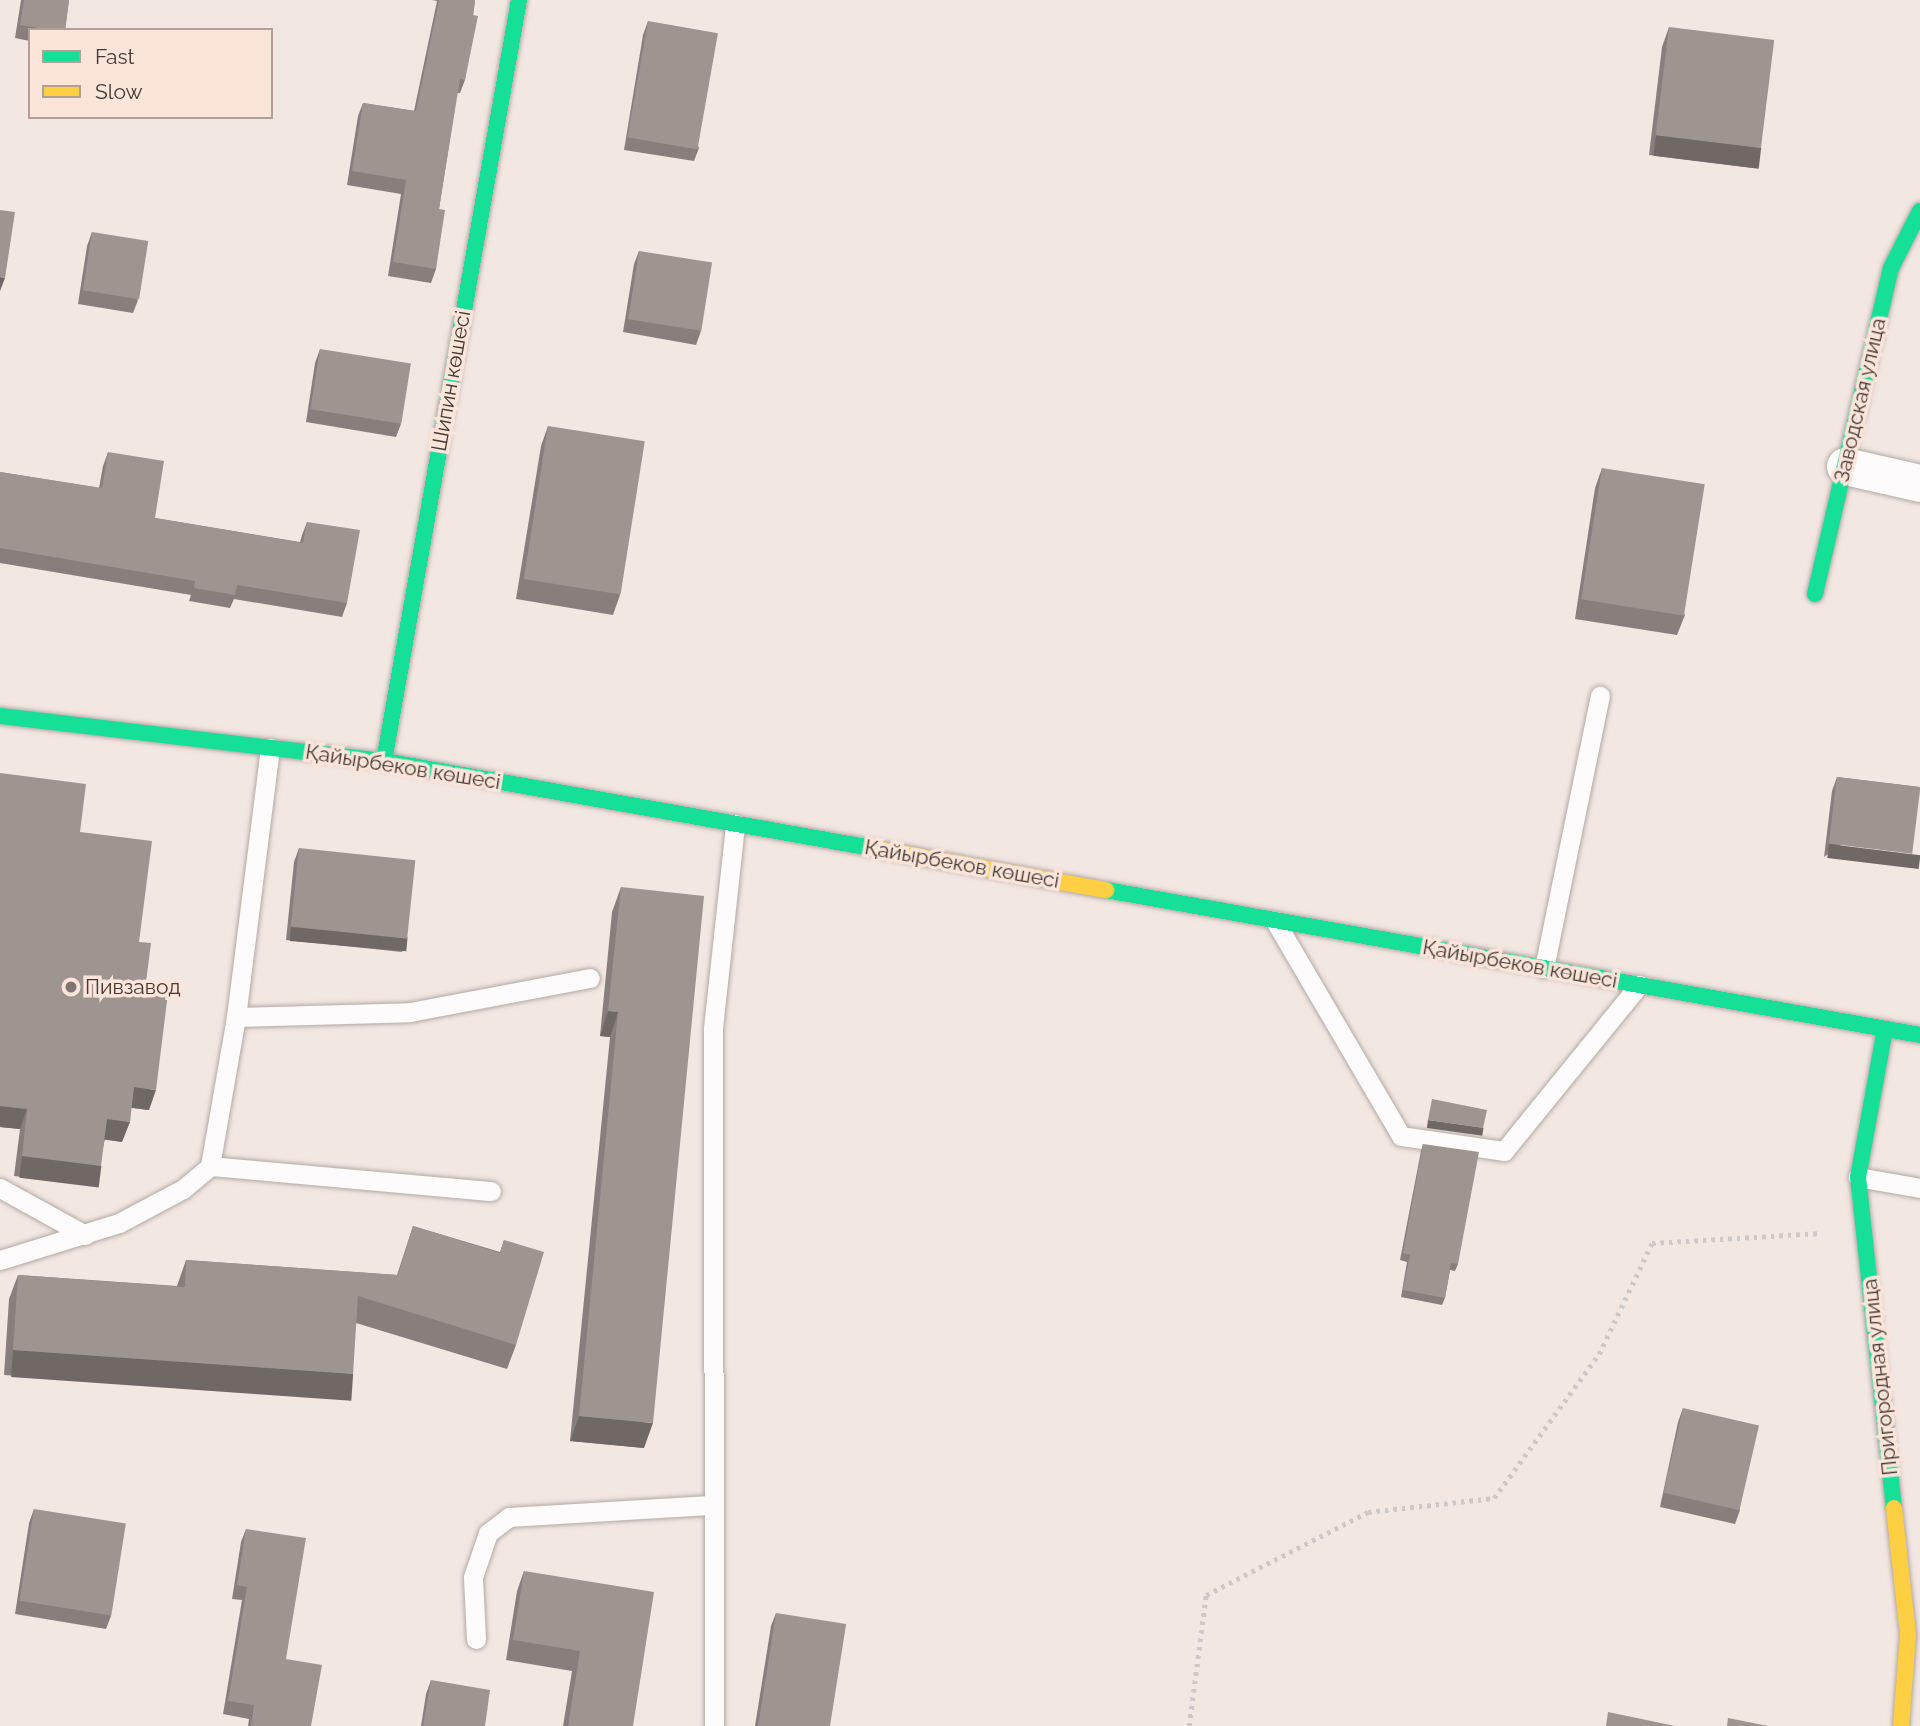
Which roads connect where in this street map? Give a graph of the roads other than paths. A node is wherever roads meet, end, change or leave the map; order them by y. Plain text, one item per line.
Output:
1 (519, 0) edge
2 (1920, 211) edge
3 (1845, 466) junction
4 (1920, 482) edge
5 (1815, 594) dead end
6 (1600, 696) dead end
7 (0, 716) edge
8 (271, 748) junction
9 (384, 761) junction
10 (735, 824) junction
11 (1275, 920) junction
12 (1544, 968) junction
13 (590, 978) dead end
14 (1639, 985) junction
15 (236, 1017) junction
16 (1885, 1029) junction
17 (1920, 1035) edge
18 (210, 1166) junction
19 (1858, 1177) junction
20 (0, 1188) edge
21 (1920, 1188) edge
22 (491, 1191) dead end
23 (85, 1235) junction
24 (0, 1260) edge
25 (713, 1505) junction
26 (1914, 1635) edge
27 (476, 1639) dead end
28 (714, 1726) edge
29 (1900, 1726) edge

1 - 9 main road, Шипин көшесі
2 - 3 main road, Заводская улица
3 - 4 street
3 - 5 main road, Заводская улица
6 - 12 lane
7 - 8 main road, Қайырбеков көшесі
8 - 9 main road, Қайырбеков көшесі
8 - 15 lane
9 - 10 main road, Қайырбеков көшесі
10 - 11 main road, Қайырбеков көшесі
10 - 25 lane
11 - 12 main road, Қайырбеков көшесі
11 - 14 lane
12 - 14 main road, Қайырбеков көшесі
13 - 15 lane
14 - 16 main road, Қайырбеков көшесі
15 - 18 lane
16 - 17 main road, Қайырбеков көшесі
16 - 19 main road, Пригородная улица
18 - 22 lane
18 - 23 lane
19 - 21 lane
19 - 26 main road, Пригородная улица
20 - 23 lane
23 - 24 lane
25 - 27 lane
25 - 28 lane
26 - 29 main road, Пригородная улица

